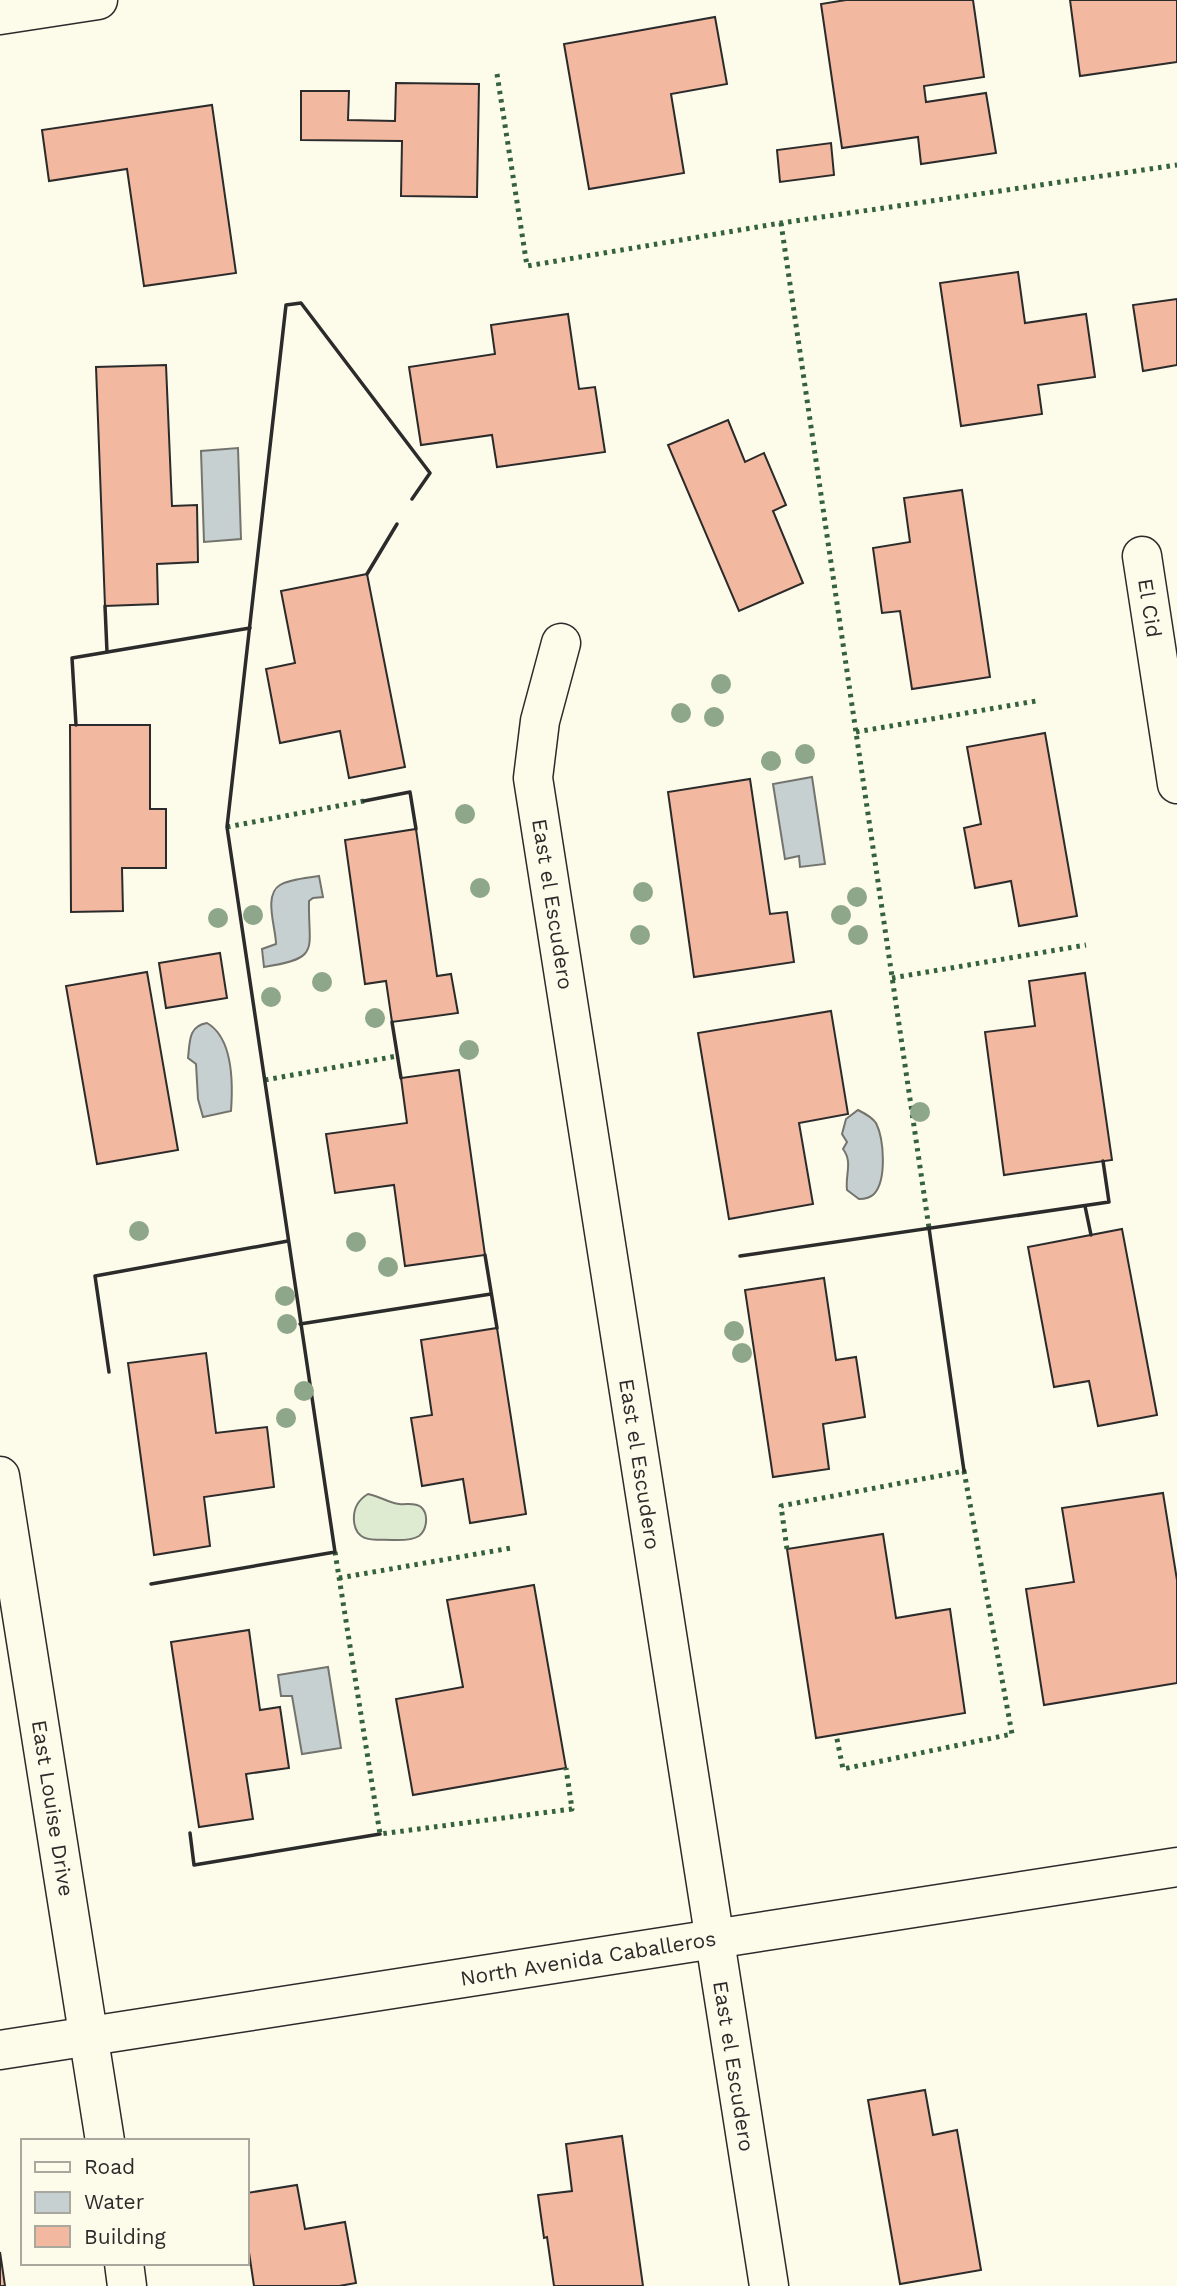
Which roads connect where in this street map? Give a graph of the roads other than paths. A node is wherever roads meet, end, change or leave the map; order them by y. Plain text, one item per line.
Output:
1 (98, 0) edge
2 (0, 15) edge
3 (1142, 556) dead end
4 (561, 643) dead end
5 (1177, 784) edge
6 (0, 1476) edge
7 (1177, 1867) edge
8 (715, 1939) junction
9 (90, 2036) junction
10 (0, 2050) edge
11 (105, 2139) edge
12 (124, 2265) edge
13 (127, 2286) edge
14 (769, 2286) edge

1 - 2 street
3 - 5 street, El Cid
4 - 8 street, East el Escudero
6 - 9 street, East Louise Drive
7 - 8 street, North Avenida Caballeros
8 - 9 street, North Avenida Caballeros
8 - 14 street, East el Escudero
9 - 10 street, North Avenida Caballeros
9 - 11 street, East Louise Drive
12 - 13 street

